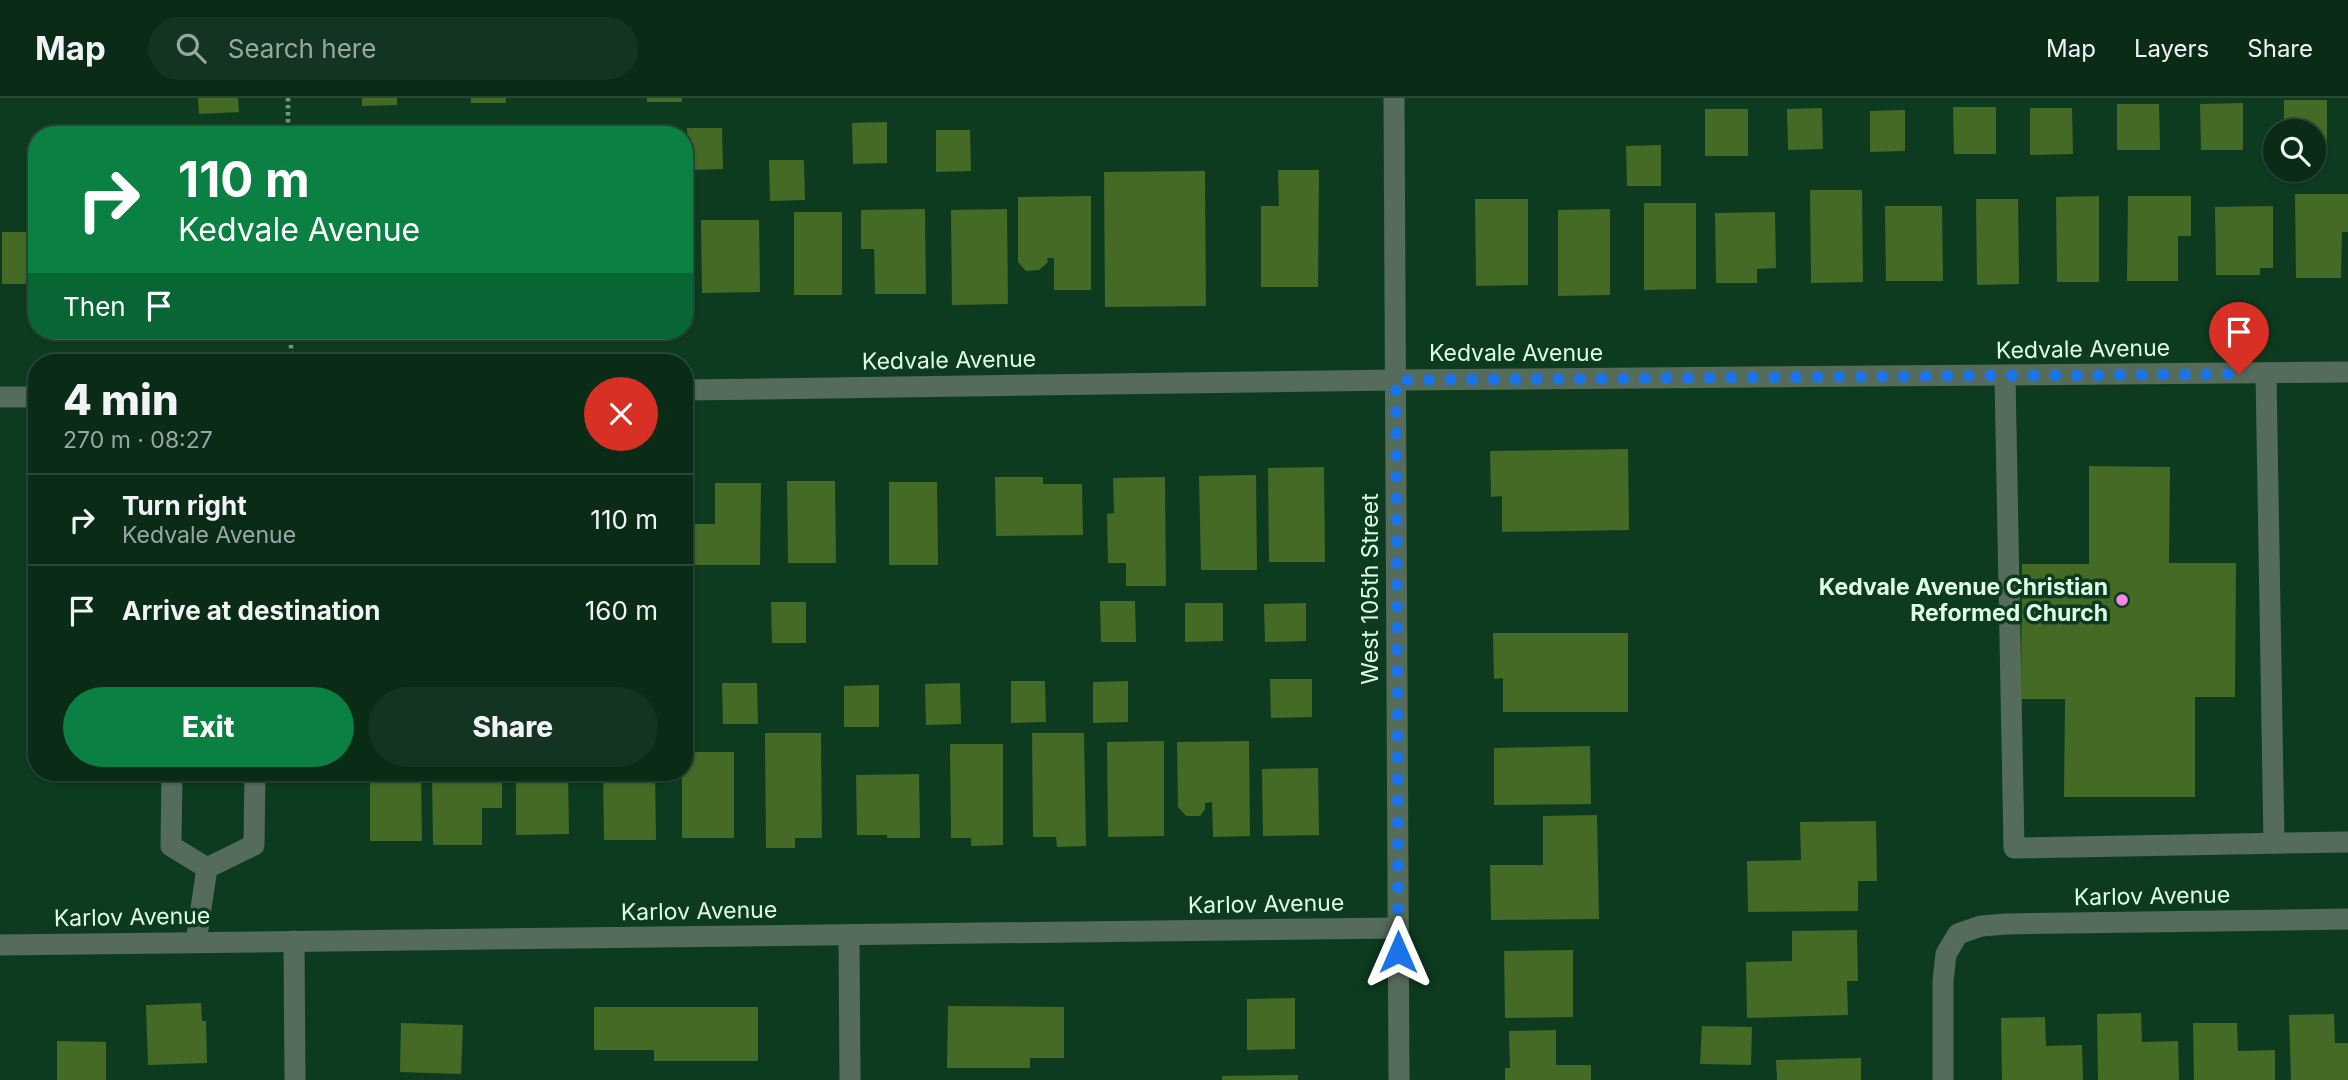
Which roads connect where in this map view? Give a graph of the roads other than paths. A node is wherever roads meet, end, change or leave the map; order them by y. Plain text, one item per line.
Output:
1 (1394, 98) edge
2 (2348, 372) edge
3 (2266, 373) junction
4 (2005, 377) junction
5 (1396, 380) junction
6 (693, 390) edge
7 (0, 397) edge
8 (28, 397) edge
9 (172, 781) edge
10 (255, 781) edge
11 (2348, 842) edge
12 (2274, 844) junction
13 (207, 868) junction
14 (2348, 919) edge
15 (1398, 928) junction
16 (849, 935) junction
17 (294, 941) junction
18 (196, 942) junction
19 (0, 945) edge
20 (295, 1080) edge
21 (850, 1080) edge
22 (1399, 1080) edge
23 (1943, 1080) edge

1 - 5 street, West 105th Street
2 - 3 street, Kedvale Avenue
3 - 4 street, Kedvale Avenue
3 - 12 street
4 - 5 street, Kedvale Avenue
4 - 12 street
5 - 6 street, Kedvale Avenue
5 - 15 street, West 105th Street
7 - 8 street
9 - 13 street
10 - 13 street
11 - 12 street
13 - 18 street
14 - 23 street, Karlov Avenue
15 - 16 street, Karlov Avenue
15 - 22 street, West 105th Street
16 - 17 street, Karlov Avenue
16 - 21 street
17 - 18 street, Karlov Avenue
17 - 20 street
18 - 19 street, Karlov Avenue

